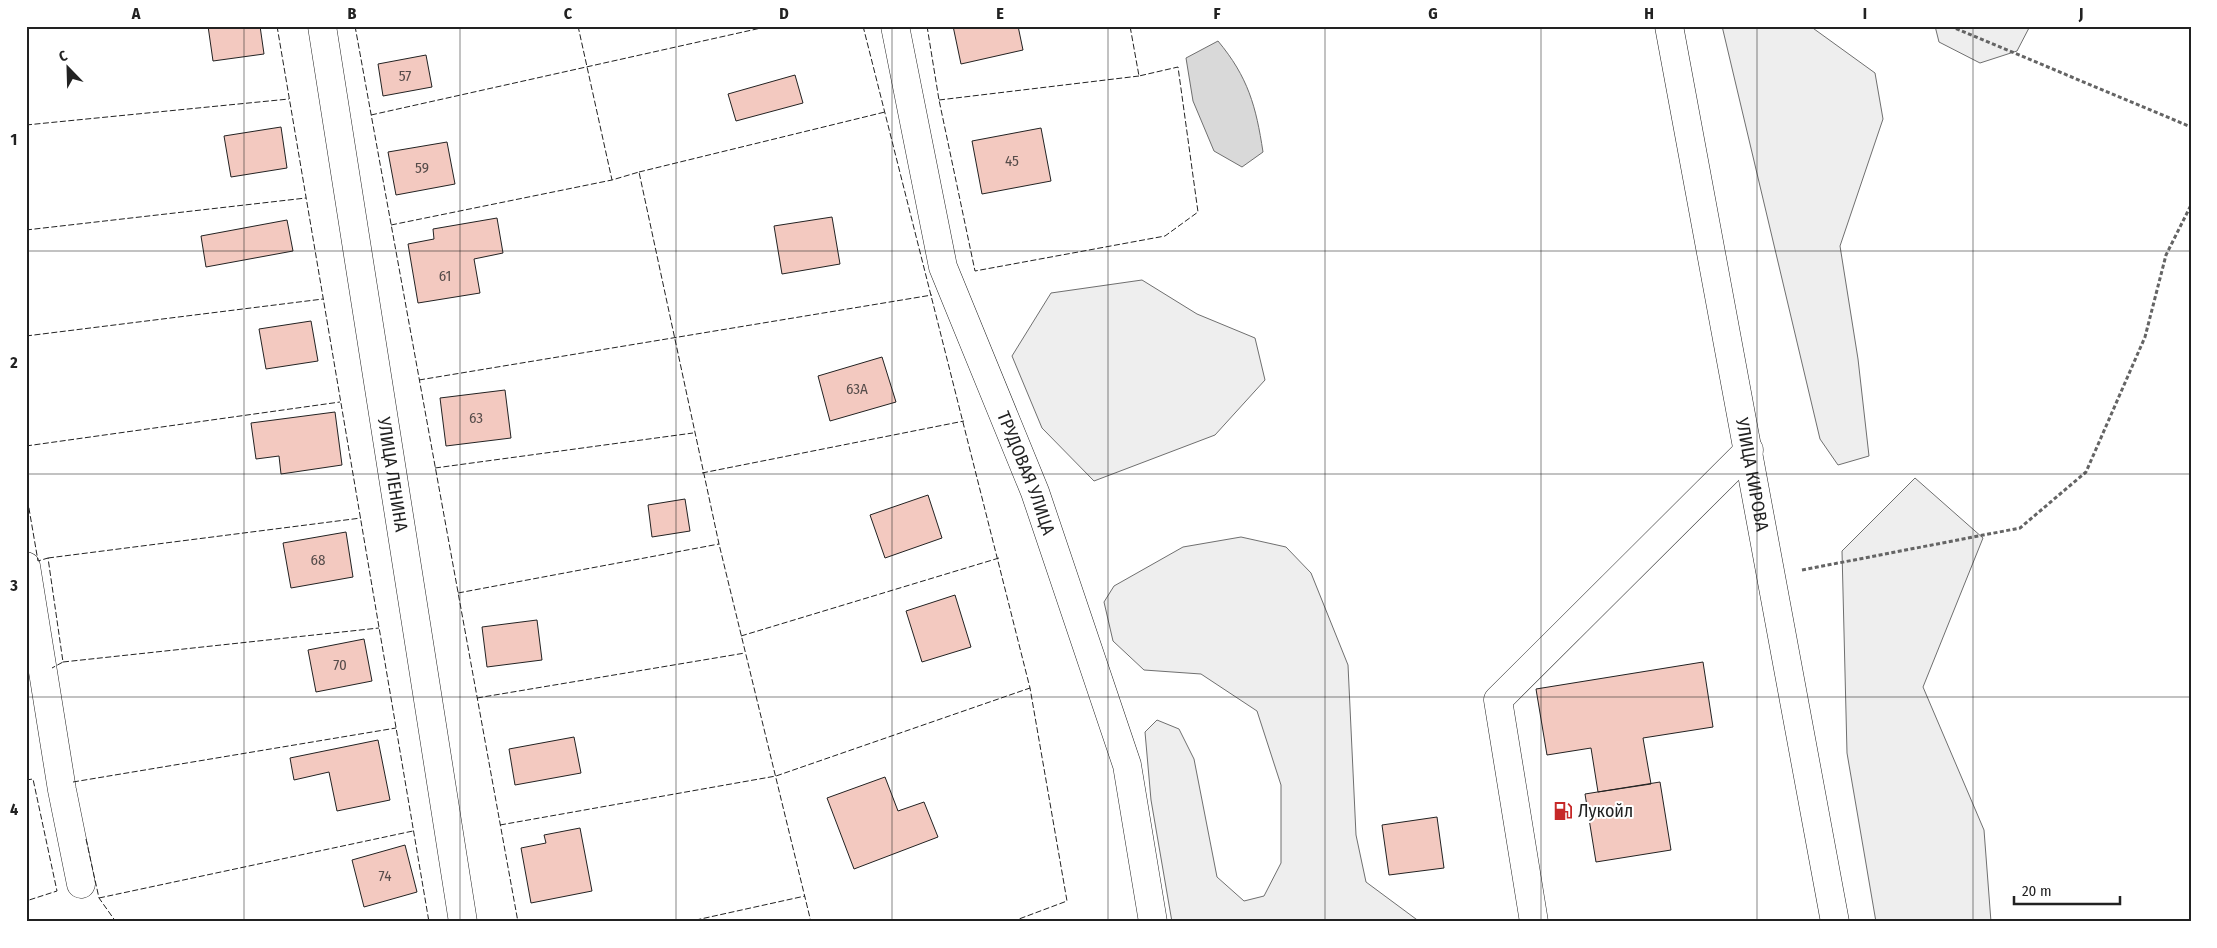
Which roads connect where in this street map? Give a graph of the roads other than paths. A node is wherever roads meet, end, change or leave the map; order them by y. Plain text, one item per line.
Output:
1 (322, 26) edge
2 (895, 26) edge
3 (1669, 26) edge
4 (1749, 450) junction
5 (26, 566) edge
6 (81, 884) dead end
7 (463, 922) edge
8 (1153, 922) edge
9 (1534, 922) edge
10 (1835, 922) edge

1 - 7 street, УЛИЦА ЛЕНИНА
2 - 8 street, ТРУДОВАЯ УЛИЦА
3 - 4 street, УЛИЦА КИРОВА
4 - 9 street
4 - 10 street, УЛИЦА КИРОВА
5 - 6 street

